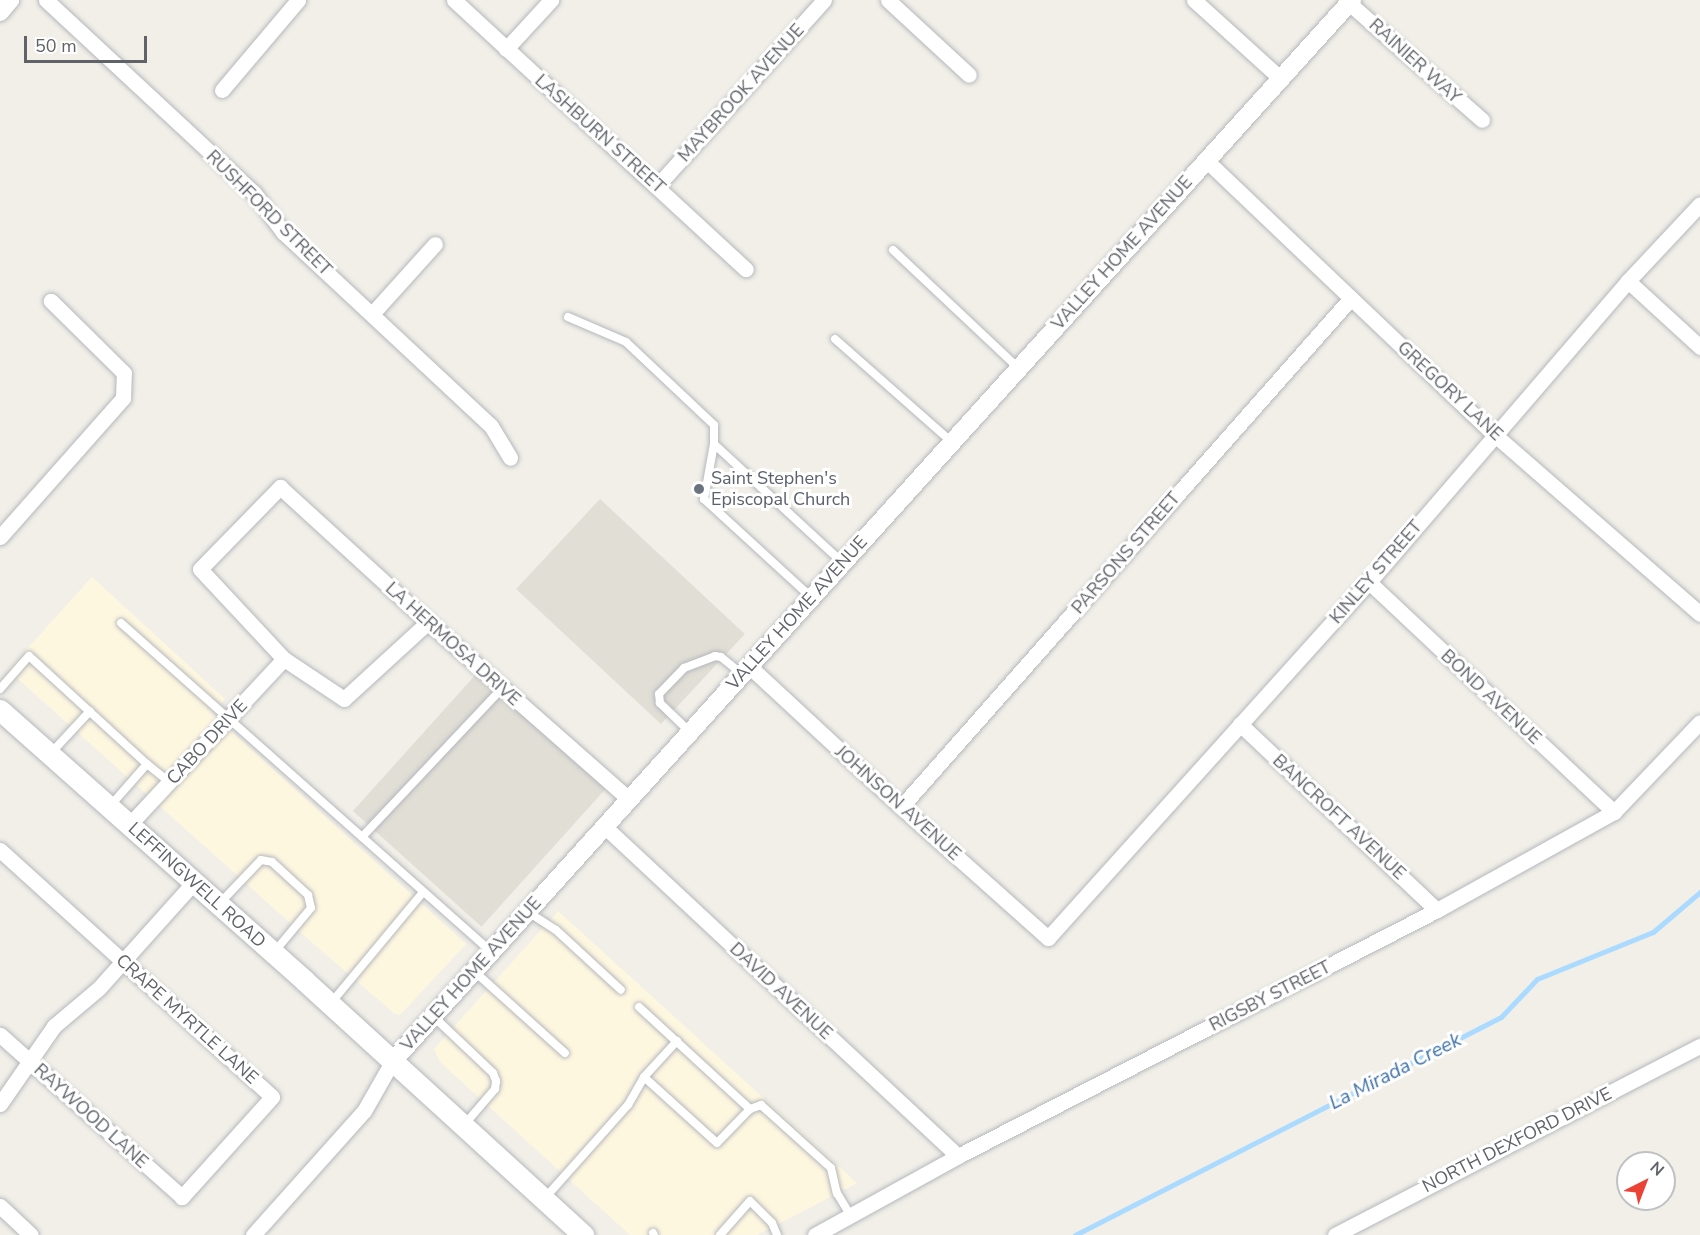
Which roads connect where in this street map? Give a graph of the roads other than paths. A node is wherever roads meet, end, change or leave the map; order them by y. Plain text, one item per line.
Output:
1 (10, 0) edge
2 (46, 0) edge
3 (298, 0) edge
4 (454, 0) edge
5 (551, 0) edge
6 (824, 0) edge
7 (888, 0) edge
8 (1194, 0) edge
9 (1351, 1) edge
10 (0, 12) edge
11 (506, 49) junction
12 (969, 75) dead end
13 (1280, 78) junction
14 (222, 90) dead end
15 (1482, 120) dead end
16 (1206, 160) junction
17 (657, 186) junction
18 (1700, 204) edge
19 (435, 244) dead end
20 (893, 250) dead end
21 (746, 269) dead end
22 (1628, 281) junction
23 (1351, 298) junction
24 (51, 301) dead end
25 (372, 314) junction
26 (568, 317) dead end
27 (835, 339) dead end
28 (1700, 347) edge
29 (1018, 368) junction
30 (1496, 435) junction
31 (952, 442) junction
32 (714, 444) junction
33 (510, 458) dead end
34 (0, 537) edge
35 (842, 562) junction
36 (1369, 582) junction
37 (811, 597) junction
38 (1700, 614) edge
39 (428, 622) junction
40 (121, 623) dead end
41 (284, 659) junction
42 (746, 670) junction
43 (0, 689) edge
44 (495, 696) dead end
45 (0, 710) edge
46 (90, 711) junction
47 (228, 719) junction
48 (1700, 722) edge
49 (1240, 724) junction
50 (690, 732) junction
51 (50, 754) junction
52 (147, 764) junction
53 (169, 782) junction
54 (629, 799) junction
55 (110, 807) junction
56 (901, 807) junction
57 (1614, 812) junction
58 (129, 825) junction
59 (604, 826) junction
60 (362, 837) junction
61 (0, 850) edge
62 (194, 882) junction
63 (423, 892) junction
64 (219, 904) junction
65 (1437, 910) junction
66 (528, 912) junction
67 (1048, 938) joint
68 (491, 951) junction
69 (273, 952) junction
70 (123, 961) junction
71 (474, 971) junction
72 (621, 990) dead end
73 (330, 1004) junction
74 (639, 1007) dead end
75 (433, 1016) junction
76 (0, 1035) edge
77 (677, 1041) junction
78 (1698, 1051) edge
79 (565, 1053) dead end
80 (28, 1061) junction
81 (392, 1062) junction
82 (644, 1077) junction
83 (0, 1104) edge
84 (750, 1109) junction
85 (463, 1126) junction
86 (958, 1156) junction
87 (182, 1197) joint
88 (544, 1199) junction
89 (0, 1206) edge
90 (850, 1215) junction
91 (31, 1235) edge
92 (253, 1235) edge
93 (583, 1235) edge
94 (720, 1235) edge
95 (777, 1235) edge
96 (815, 1235) edge
97 (1335, 1235) edge

1 - 10 street
2 - 25 street, RUSHFORD STREET
3 - 14 street
4 - 11 street, LASHBURN STREET
5 - 11 street
6 - 17 street, MAYBROOK AVENUE
7 - 12 street
8 - 13 street
9 - 13 street, VALLEY HOME AVENUE
9 - 15 street, RAINIER WAY
11 - 17 street, LASHBURN STREET
13 - 16 street, VALLEY HOME AVENUE
16 - 23 street, GREGORY LANE
16 - 29 street, VALLEY HOME AVENUE
17 - 21 street, LASHBURN STREET
18 - 22 street, KINLEY STREET
19 - 25 street
20 - 29 lane
22 - 28 street
22 - 30 street, KINLEY STREET
23 - 30 street, GREGORY LANE
23 - 56 street, PARSONS STREET
24 - 34 street
25 - 33 street, RUSHFORD STREET
26 - 32 lane
27 - 31 lane
29 - 31 street, VALLEY HOME AVENUE
30 - 36 street, KINLEY STREET
30 - 38 street, GREGORY LANE
31 - 35 street, VALLEY HOME AVENUE
32 - 35 lane
32 - 37 lane
35 - 37 street, VALLEY HOME AVENUE
36 - 49 street, KINLEY STREET
36 - 57 street, BOND AVENUE
37 - 42 street, VALLEY HOME AVENUE
39 - 41 street
39 - 41 street, LA HERMOSA DRIVE
39 - 54 street, LA HERMOSA DRIVE
40 - 47 lane
41 - 47 street, CABO DRIVE
42 - 50 street, VALLEY HOME AVENUE
42 - 50 lane
42 - 56 street, JOHNSON AVENUE
43 - 46 lane
44 - 60 lane
45 - 51 main road, LEFFINGWELL ROAD
46 - 51 lane
46 - 52 lane
47 - 53 street, CABO DRIVE
47 - 60 lane
48 - 57 street, RIGSBY STREET
49 - 65 street, BANCROFT AVENUE
49 - 67 street, KINLEY STREET
50 - 54 street, VALLEY HOME AVENUE
51 - 55 main road, LEFFINGWELL ROAD
52 - 53 lane
52 - 55 lane
53 - 58 street, CABO DRIVE
54 - 59 street, VALLEY HOME AVENUE
55 - 58 main road, LEFFINGWELL ROAD
56 - 67 street, JOHNSON AVENUE
57 - 65 street, RIGSBY STREET
58 - 62 main road, LEFFINGWELL ROAD
59 - 66 street, VALLEY HOME AVENUE
59 - 86 street, DAVID AVENUE
60 - 63 lane
61 - 70 street, CRAPE MYRTLE LANE
62 - 64 main road, LEFFINGWELL ROAD
62 - 70 street
63 - 68 lane
63 - 73 lane
64 - 69 main road, LEFFINGWELL ROAD
64 - 69 lane
65 - 86 street, RIGSBY STREET
66 - 68 street, VALLEY HOME AVENUE
66 - 72 lane
68 - 71 street, VALLEY HOME AVENUE
69 - 73 main road, LEFFINGWELL ROAD
70 - 80 street
70 - 87 street, CRAPE MYRTLE LANE
71 - 75 street, VALLEY HOME AVENUE
71 - 79 lane
73 - 81 main road, LEFFINGWELL ROAD
74 - 77 lane
75 - 81 street, VALLEY HOME AVENUE
75 - 85 lane
76 - 80 street, RAYWOOD LANE
77 - 82 lane
77 - 84 lane
78 - 97 street, NORTH DEXFORD DRIVE
80 - 83 street
80 - 87 street, RAYWOOD LANE
81 - 85 main road, LEFFINGWELL ROAD
81 - 92 street, VALLEY HOME AVENUE
82 - 84 lane
82 - 88 lane
84 - 90 lane
85 - 88 main road, LEFFINGWELL ROAD
86 - 90 street, RIGSBY STREET
88 - 93 main road, LEFFINGWELL ROAD
89 - 91 street
90 - 96 street, RIGSBY STREET
94 - 95 lane

